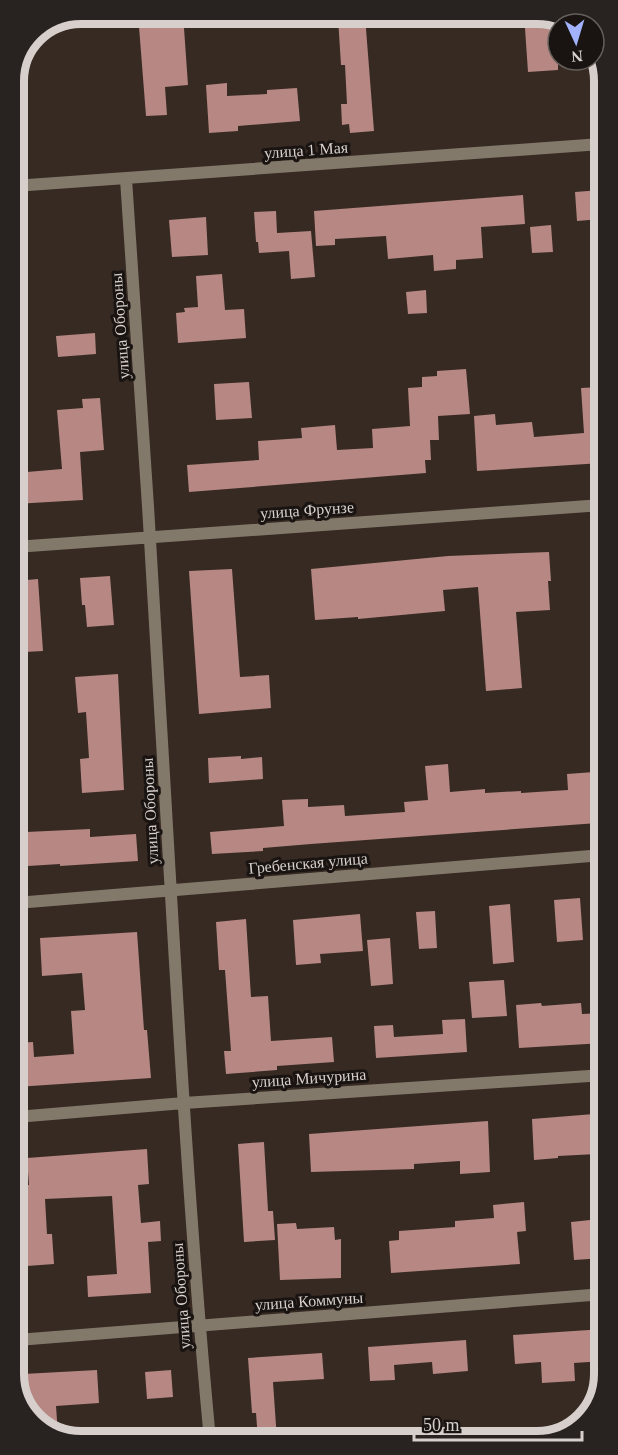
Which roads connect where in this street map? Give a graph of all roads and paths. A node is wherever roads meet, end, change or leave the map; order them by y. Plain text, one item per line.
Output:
1 (594, 145) edge
2 (126, 179) junction
3 (24, 185) edge
4 (594, 506) edge
5 (150, 537) junction
6 (24, 546) edge
7 (594, 856) edge
8 (171, 891) junction
9 (24, 902) edge
10 (594, 1076) edge
11 (184, 1103) junction
12 (24, 1116) edge
13 (594, 1295) edge
14 (199, 1326) junction
15 (24, 1339) edge
16 (209, 1431) edge

1 - 2 street, улица 1 Мая
2 - 3 street, улица 1 Мая
2 - 5 street, улица Обороны
4 - 5 street, улица Фрунзе
5 - 6 street, улица Фрунзе
5 - 8 street, улица Обороны
7 - 8 street, Гребенская улица
8 - 9 street, Гребенская улица
8 - 11 street, улица Обороны
10 - 11 street, улица Мичурина
11 - 12 street, улица Мичурина
11 - 14 street, улица Обороны
13 - 14 street, улица Коммуны
14 - 15 street, улица Коммуны
14 - 16 street, улица Обороны

